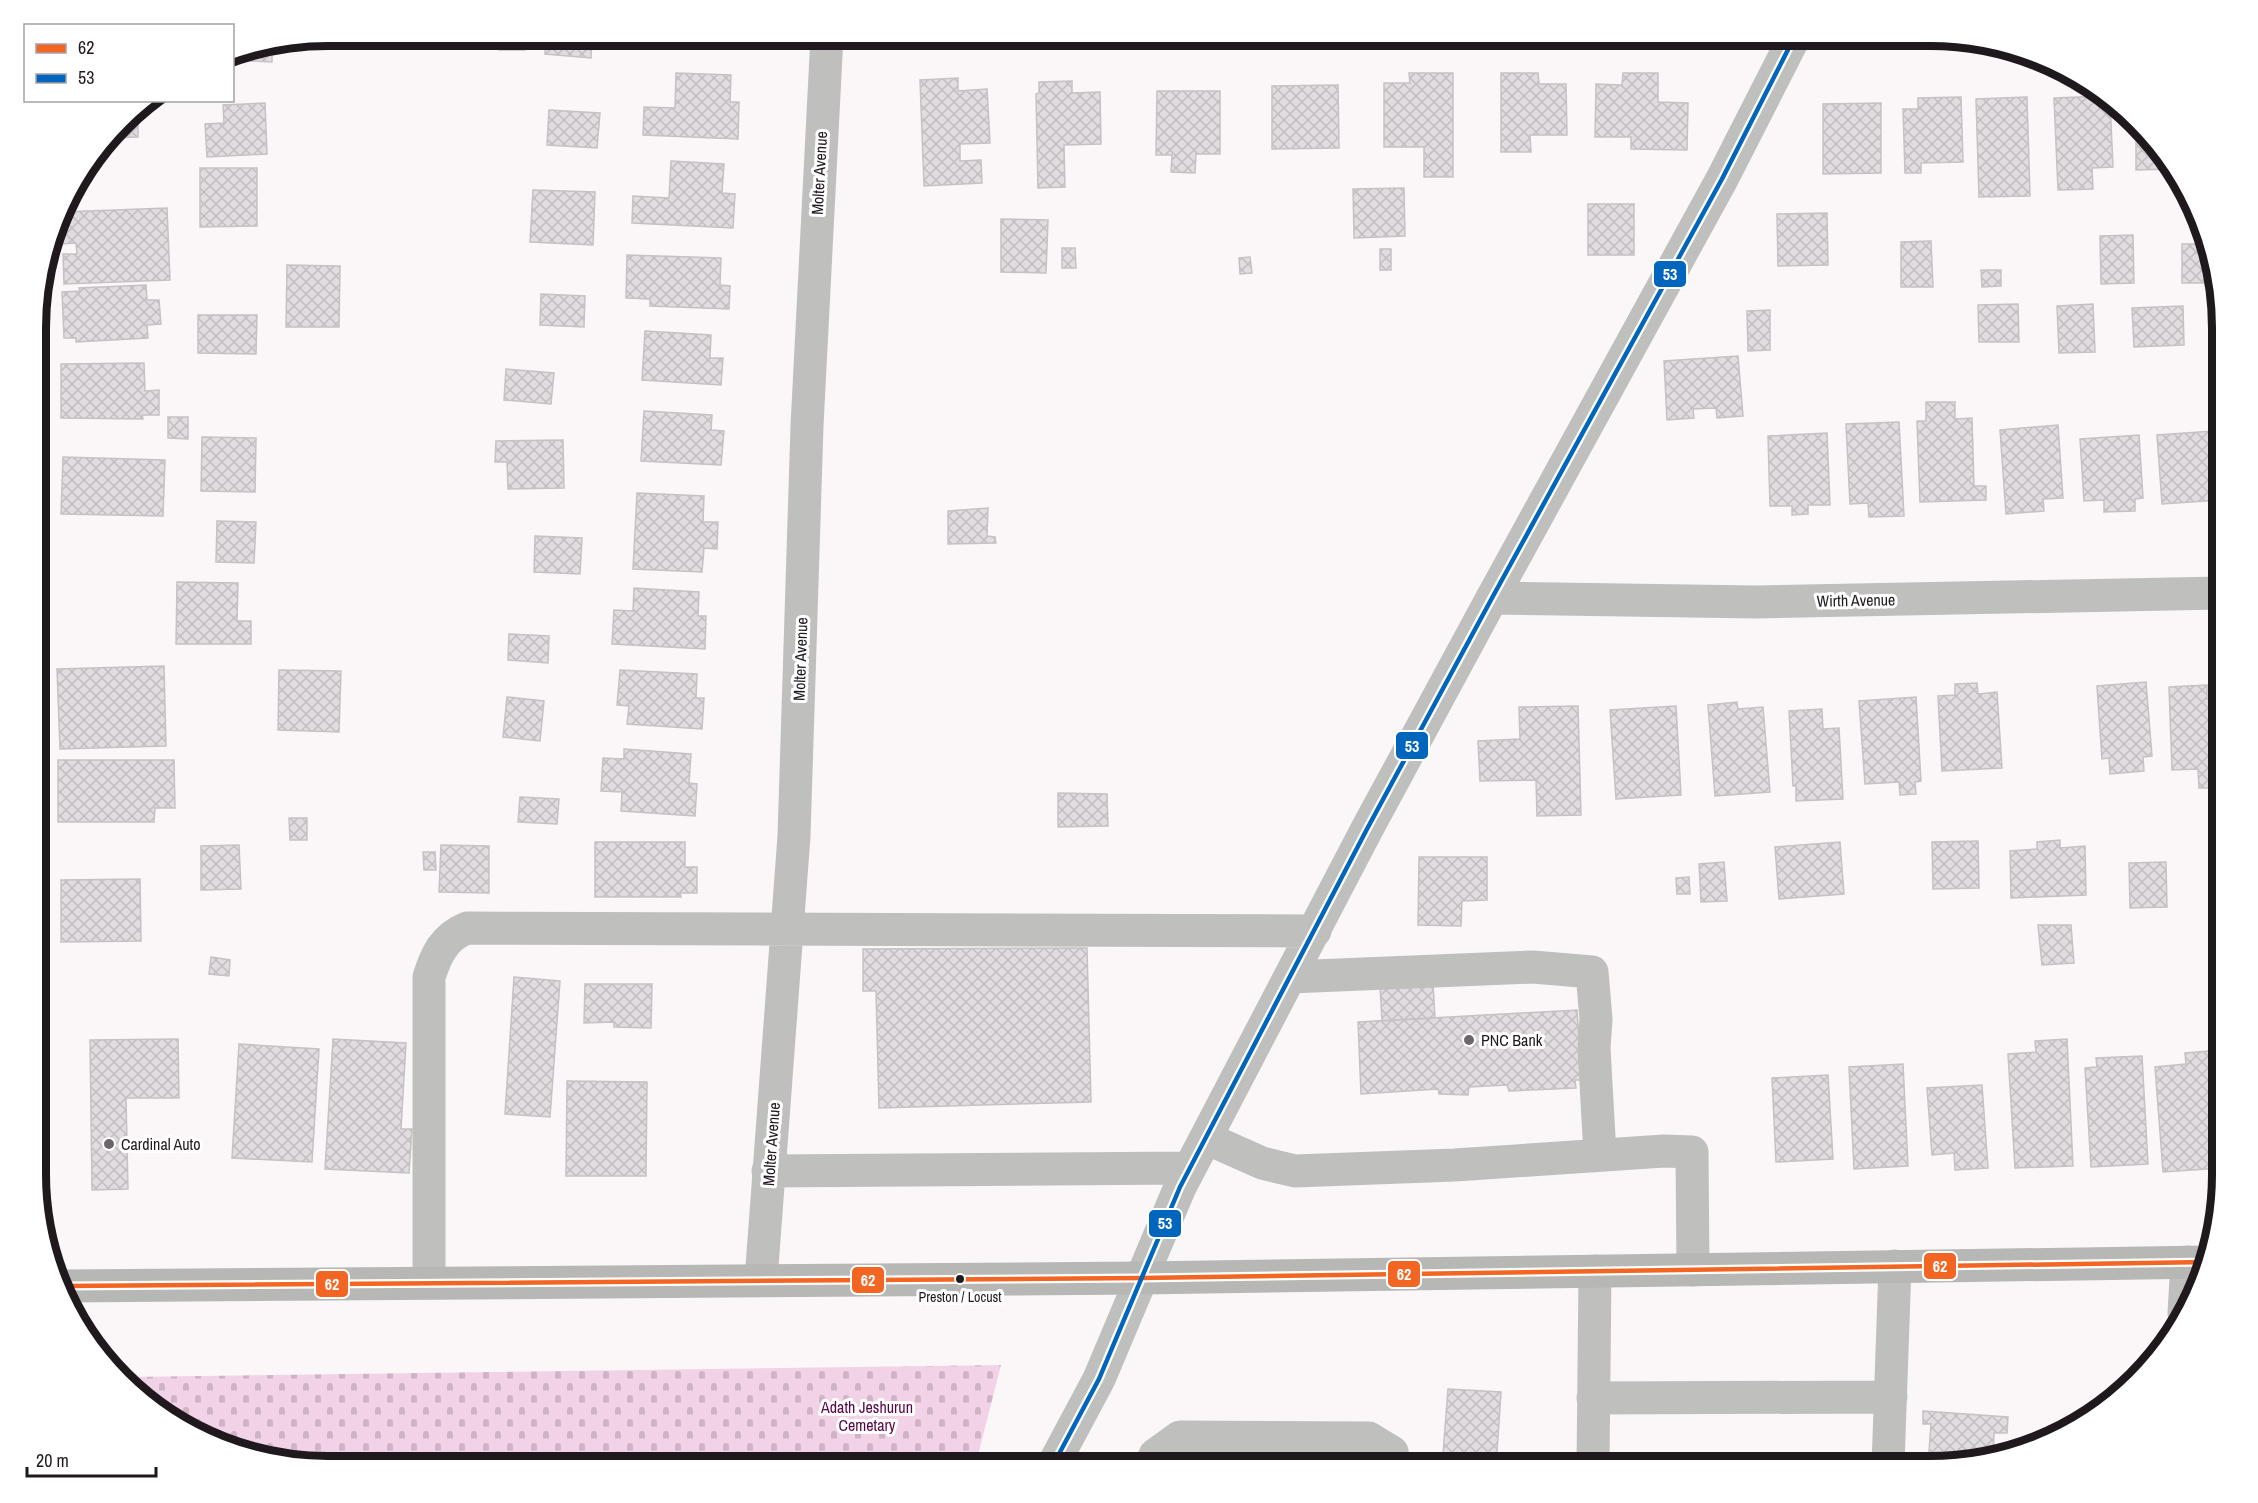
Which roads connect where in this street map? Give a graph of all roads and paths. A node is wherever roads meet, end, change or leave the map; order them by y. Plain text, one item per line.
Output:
1 (826, 46) edge
2 (1791, 46) edge
3 (2212, 593) edge
4 (1492, 598) junction
5 (787, 929) junction
6 (1315, 931) junction
7 (1290, 977) junction
8 (1206, 1138) junction
9 (1600, 1155) junction
10 (1190, 1168) junction
11 (768, 1170) junction
12 (2198, 1262) edge
13 (1895, 1266) junction
14 (1694, 1270) junction
15 (1595, 1271) junction
16 (1142, 1278) junction
17 (761, 1280) junction
18 (429, 1282) junction
19 (70, 1286) edge
20 (1890, 1397) junction
21 (1593, 1398) junction
22 (1353, 1452) edge
23 (1058, 1456) edge
24 (1155, 1456) edge
25 (1393, 1456) edge
26 (1593, 1456) edge
27 (1888, 1456) edge

1 - 5 street, Molter Avenue
2 - 4 street
3 - 4 street, Wirth Avenue
4 - 6 street
5 - 6 street
5 - 11 street, Molter Avenue
5 - 18 street
6 - 7 street
7 - 8 street
7 - 9 street
8 - 9 street
8 - 10 street
9 - 14 street
10 - 11 street
10 - 16 street
11 - 17 street, Molter Avenue
12 - 13 main road
13 - 14 main road
13 - 20 street
14 - 15 main road
15 - 16 main road
15 - 21 street
16 - 17 main road
16 - 23 street
17 - 18 main road
18 - 19 main road
20 - 21 street
20 - 27 street
21 - 26 street
22 - 24 street
22 - 25 street

